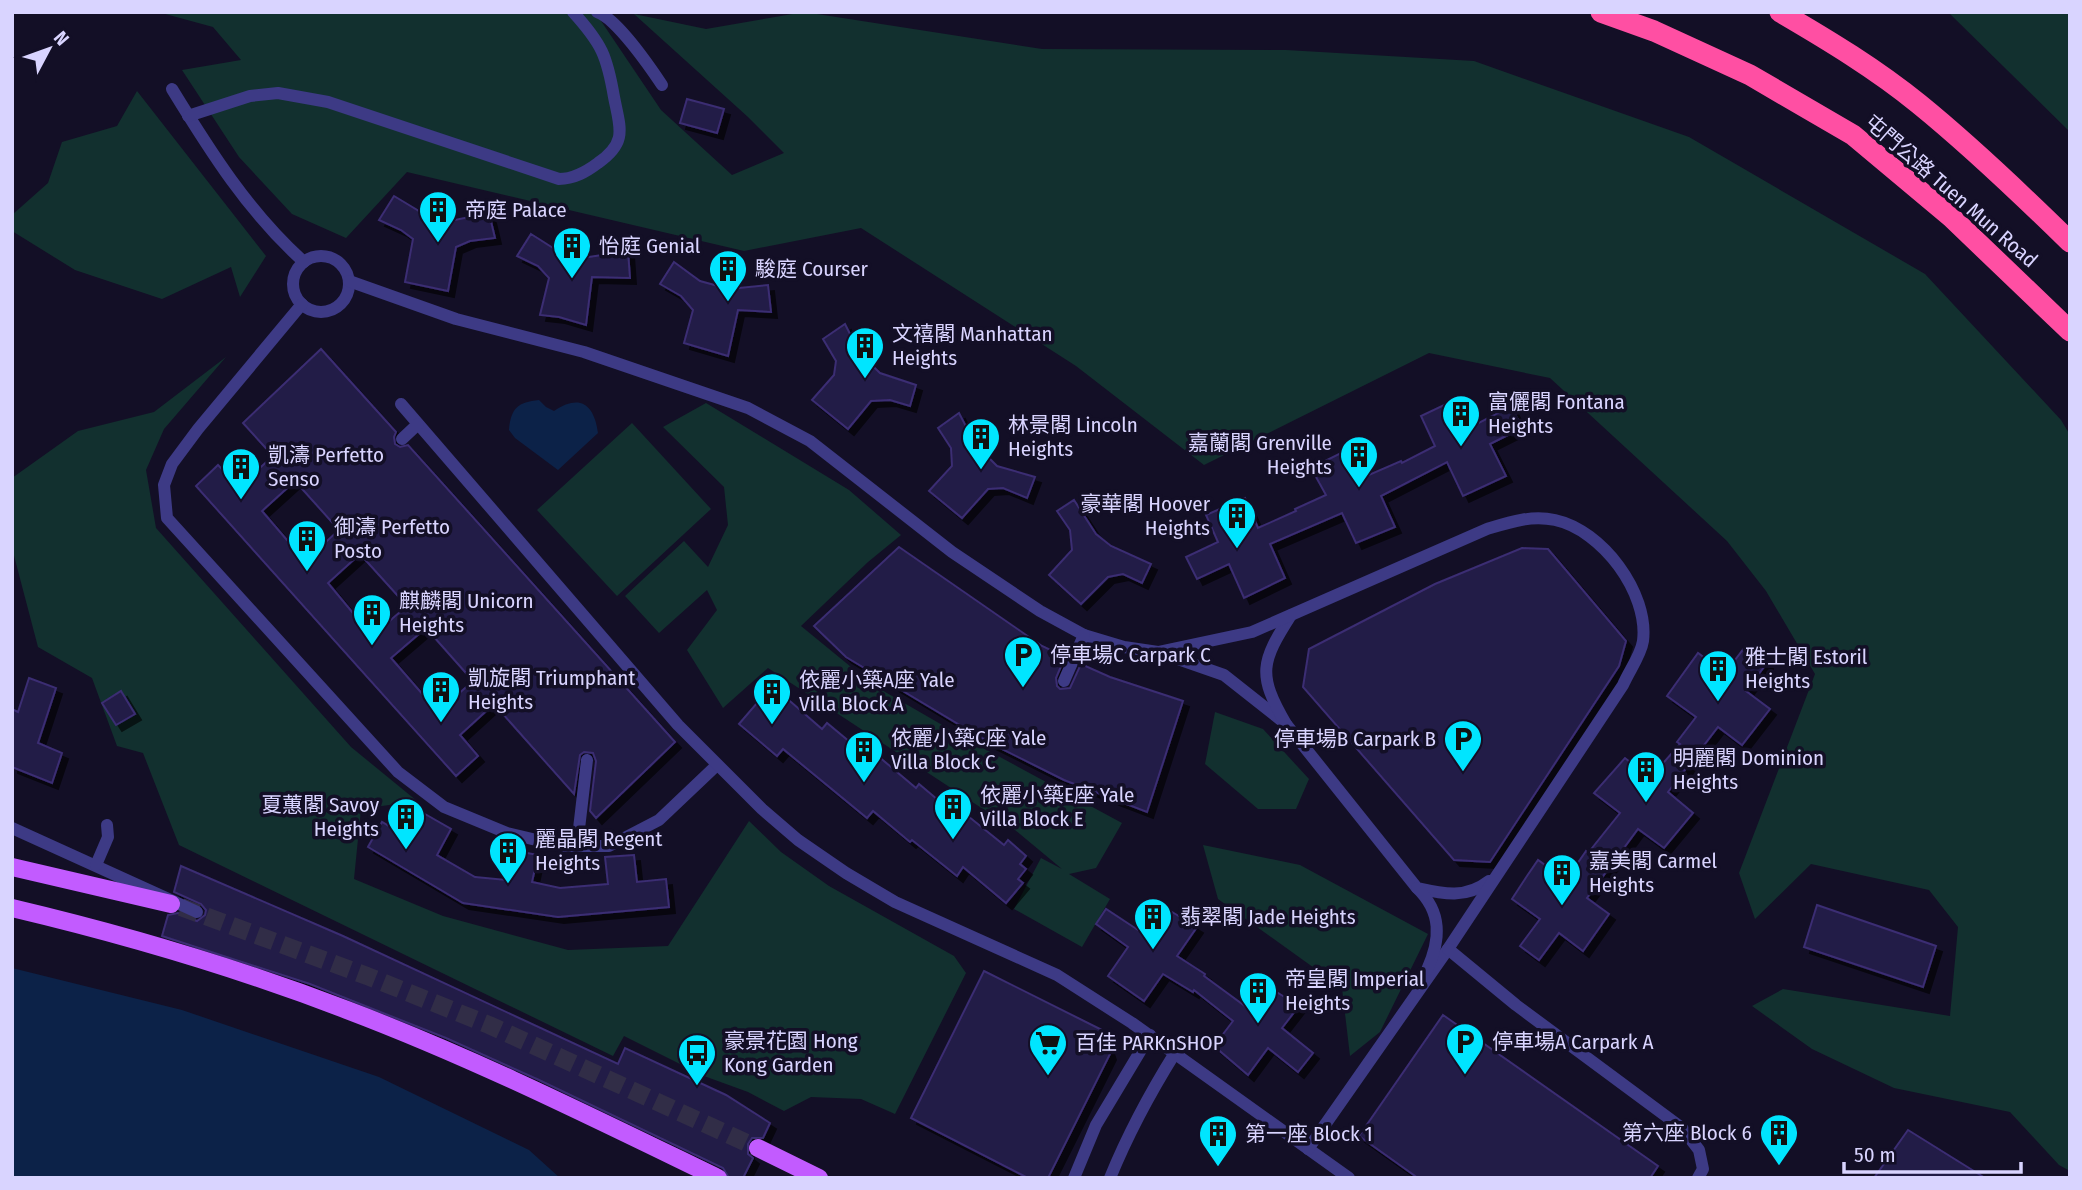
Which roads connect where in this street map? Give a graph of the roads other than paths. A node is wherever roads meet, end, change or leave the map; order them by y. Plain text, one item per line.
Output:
1 (573, 12) edge
2 (597, 12) edge
3 (1601, 12) edge
4 (1780, 12) edge
5 (662, 85) dead end
6 (172, 89) dead end
7 (188, 116) junction
8 (2070, 242) edge
9 (304, 262) junction
10 (349, 281) junction
11 (302, 304) junction
12 (2070, 331) edge
13 (401, 404) dead end
14 (418, 424) junction
15 (402, 439) dead end
16 (1291, 615) junction
17 (1084, 635) junction
18 (1158, 652) junction
19 (1064, 681) dead end
20 (1286, 724) junction
21 (587, 760) dead end
22 (717, 765) junction
23 (107, 825) dead end
24 (12, 828) edge
25 (577, 846) junction
26 (1508, 860) junction
27 (96, 866) junction
28 (12, 867) edge
29 (1417, 888) junction
30 (171, 904) tunnel mouth
31 (12, 908) edge
32 (197, 912) tunnel mouth
33 (1448, 949) junction
34 (1415, 995) junction
35 (1150, 1035) junction
36 (1175, 1053) junction
37 (758, 1148) tunnel mouth
38 (1308, 1149) junction
39 (718, 1178) edge
40 (818, 1178) edge
41 (1074, 1178) edge
42 (1110, 1178) edge
43 (1349, 1178) edge
44 (1698, 1178) edge

1 - 7 lane
2 - 5 lane
3 - 12 highway, 屯門公路 Tuen Mun Road
4 - 8 highway, 屯門公路 Tuen Mun Road
6 - 7 lane
7 - 9 lane
9 - 10 lane
9 - 11 lane
10 - 11 lane
10 - 17 lane
11 - 25 lane
13 - 14 lane
14 - 15 lane
14 - 22 lane
16 - 18 lane
16 - 20 lane
16 - 26 lane
17 - 18 lane
17 - 19 lane
18 - 20 lane
20 - 29 lane
21 - 25 lane
22 - 25 lane
22 - 35 lane
23 - 27 lane
24 - 27 lane
26 - 29 lane
26 - 33 lane
27 - 32 lane
28 - 30 main road
29 - 34 lane
31 - 39 main road
33 - 34 lane
33 - 44 lane
34 - 38 lane
35 - 36 lane
35 - 41 lane
36 - 38 lane
36 - 42 lane
37 - 40 main road
38 - 43 lane

